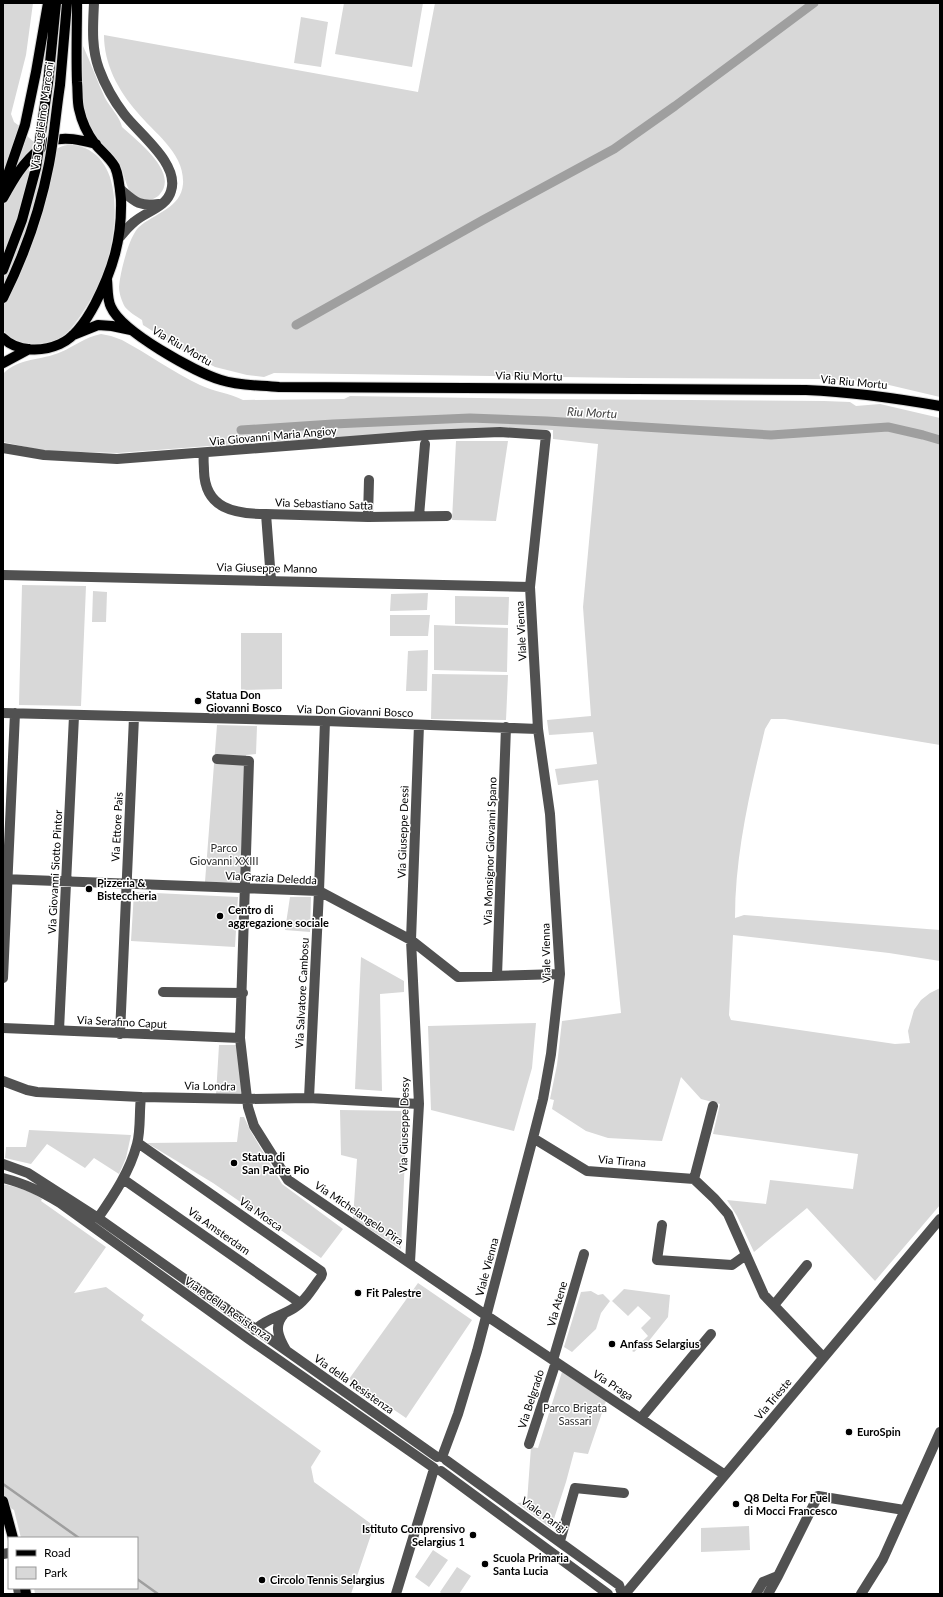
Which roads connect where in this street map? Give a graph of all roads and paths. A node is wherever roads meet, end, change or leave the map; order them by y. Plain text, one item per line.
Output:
1 (48, 3) edge
2 (56, 3) edge
3 (67, 3) edge
4 (77, 3) edge
5 (94, 3) edge
6 (96, 144) junction
7 (3, 189) edge
8 (120, 189) junction
9 (3, 198) edge
10 (163, 203) junction
11 (120, 237) junction
12 (3, 270) edge
13 (107, 280) junction
14 (3, 298) edge
15 (131, 330) junction
16 (73, 335) junction
17 (3, 338) edge
18 (29, 349) junction
19 (3, 363) edge
20 (940, 406) edge
21 (546, 435) joint
22 (425, 444) dead end
23 (3, 448) edge
24 (204, 453) junction
25 (369, 480) dead end
26 (266, 514) junction
27 (419, 516) junction
28 (448, 516) dead end
29 (368, 518) junction
30 (3, 575) edge
31 (271, 580) junction
32 (530, 587) junction
33 (3, 713) edge
34 (15, 713) junction
35 (74, 716) junction
36 (134, 717) junction
37 (325, 721) junction
38 (419, 726) junction
39 (506, 727) junction
40 (538, 729) junction
41 (217, 759) dead end
42 (5, 879) edge
43 (66, 881) junction
44 (126, 884) junction
45 (245, 889) junction
46 (320, 891) junction
47 (411, 940) junction
48 (560, 974) junction
49 (497, 976) junction
50 (3, 978) edge
51 (163, 992) dead end
52 (243, 993) junction
53 (3, 1028) edge
54 (59, 1030) junction
55 (120, 1034) junction
56 (240, 1038) junction
57 (3, 1081) edge
58 (141, 1097) junction
59 (309, 1098) junction
60 (248, 1099) junction
61 (418, 1104) junction
62 (713, 1106) dead end
63 (533, 1138) junction
64 (138, 1143) junction
65 (3, 1164) edge
66 (3, 1178) edge
67 (123, 1179) junction
68 (694, 1179) junction
69 (98, 1218) junction
70 (940, 1219) edge
71 (662, 1225) dead end
72 (584, 1254) dead end
73 (746, 1255) junction
74 (410, 1262) junction
75 (807, 1265) dead end
76 (300, 1303) junction
77 (774, 1305) junction
78 (284, 1314) junction
79 (487, 1316) junction
80 (256, 1330) junction
81 (711, 1334) dead end
82 (288, 1352) junction
83 (824, 1357) junction
84 (555, 1361) junction
85 (641, 1418) junction
86 (940, 1432) edge
87 (529, 1444) dead end
88 (442, 1458) junction
89 (436, 1470) junction
90 (725, 1475) junction
91 (624, 1494) dead end
92 (3, 1501) edge
93 (904, 1510) junction
94 (13, 1537) edge
95 (560, 1541) junction
96 (778, 1576) junction
97 (396, 1594) edge
98 (608, 1594) edge
99 (623, 1594) edge
100 (756, 1594) edge
101 (768, 1594) edge
102 (862, 1594) edge

1 - 7 main road
2 - 12 main road, Via Guglielmo Marconi, bridge
3 - 14 main road, Via Guglielmo Marconi, bridge
4 - 6 main road
5 - 10 street
6 - 8 main road
6 - 9 main road
8 - 10 street
8 - 11 main road
10 - 11 street
11 - 13 main road
13 - 15 main road, Via Riu Mortu
13 - 16 main road
15 - 16 main road, Via Riu Mortu
15 - 20 main road, Via Riu Mortu
16 - 18 main road
17 - 18 main road
18 - 19 main road
21 - 24 street, Via Giovanni Maria Angioy
21 - 32 street, Viale Vienna
22 - 27 street
23 - 24 street, Via Giovanni Maria Angioy
24 - 26 street
25 - 29 street
26 - 29 street, Via Sebastiano Satta
26 - 31 street, Via Sebastiano Satta
27 - 28 street, Via Sebastiano Satta
27 - 29 street, Via Sebastiano Satta
30 - 31 street, Via Giuseppe Manno
31 - 32 street, Via Giuseppe Manno
32 - 40 street, Viale Vienna
33 - 34 street, Via Don Giovanni Bosco
34 - 35 street, Via Don Giovanni Bosco
34 - 42 street
35 - 36 street, Via Don Giovanni Bosco
35 - 43 street, Via Giovanni Siotto Pintor
36 - 37 street, Via Don Giovanni Bosco
36 - 44 street, Via Ettore Pais
37 - 38 street, Via Don Giovanni Bosco
37 - 46 street, Via Salvatore Cambosu
38 - 39 street, Via Don Giovanni Bosco
38 - 47 street, Via Giuseppe Dessì
39 - 40 street, Via Don Giovanni Bosco
39 - 49 street, Via Monsignor Giovanni Spano
40 - 48 street, Viale Vienna
41 - 45 street, Via Michelangelo Pira
42 - 43 street, Via Grazia Deledda
42 - 50 street
43 - 44 street, Via Grazia Deledda
43 - 54 street, Via Giovanni Siotto Pintor
44 - 45 street, Via Grazia Deledda
44 - 55 street, Via Ettore Pais
45 - 46 street, Via Grazia Deledda
45 - 52 street, Via Michelangelo Pira
46 - 47 street, Via Grazia Deledda
46 - 59 street, Via Salvatore Cambosu
47 - 49 street, Via Grazia Deledda
47 - 61 street, Via Giuseppe Dessy
48 - 49 street, Via Grazia Deledda
48 - 63 street, Viale Vienna
51 - 52 street
52 - 56 street, Via Michelangelo Pira
53 - 54 street, Via Serafino Caput
54 - 55 street, Via Serafino Caput
55 - 56 street, Via Serafino Caput
56 - 60 street, Via Michelangelo Pira
57 - 58 street, Via Londra
58 - 60 street, Via Londra
58 - 64 street
59 - 60 street, Via Londra
59 - 61 street, Via Londra
60 - 74 street, Via Michelangelo Pira
61 - 74 street, Via Giuseppe Dessy
62 - 68 street
63 - 68 street, Via Tirana
63 - 79 street, Viale Vienna
64 - 67 street
64 - 76 street, Via Mosca
65 - 69 street, Viale della Resistenza
66 - 89 street, Viale della Resistenza
67 - 69 street
67 - 76 street, Via Amsterdam
68 - 73 street
69 - 80 street, Viale della Resistenza
70 - 83 street, Via Trieste
71 - 73 street
72 - 84 street, Via Atene
73 - 77 street
74 - 79 street, Via Michelangelo Pira
75 - 77 street
76 - 78 street, Via Mosca
77 - 83 street
78 - 80 street, Via Mosca
78 - 82 street
79 - 84 street, Via Praga
79 - 88 street, Viale Vienna
80 - 82 street, Via della Resistenza
81 - 85 street
82 - 88 street, Via della Resistenza
83 - 90 street, Via Trieste
84 - 85 street, Via Praga
84 - 87 street, Via Belgrado
85 - 90 street, Via Praga
86 - 93 street
88 - 89 street
88 - 95 street, Viale Parigi
89 - 97 street
89 - 98 street
90 - 99 street, Via Trieste
91 - 95 street
92 - 94 main road
93 - 96 street
93 - 102 street
95 - 99 street, Viale Parigi
96 - 100 street
96 - 101 street

